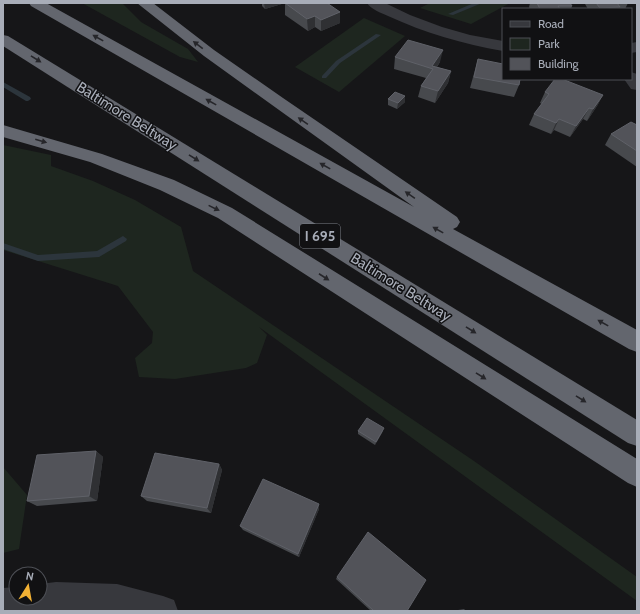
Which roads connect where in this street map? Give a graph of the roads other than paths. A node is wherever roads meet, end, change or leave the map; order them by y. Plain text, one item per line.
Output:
1 (36, 3) edge
2 (144, 3) edge
3 (374, 3) edge
4 (3, 39) edge
5 (502, 46) edge
6 (3, 131) edge
7 (569, 304) junction
8 (637, 342) edge
9 (637, 434) edge
10 (637, 474) edge
11 (3, 603) edge
12 (163, 611) edge

7 -> 1 highway
7 -> 2 highway
3 - 5 street
4 -> 9 highway, Baltimore Beltway / I 695
6 -> 10 highway
8 -> 7 highway
11 - 12 street

